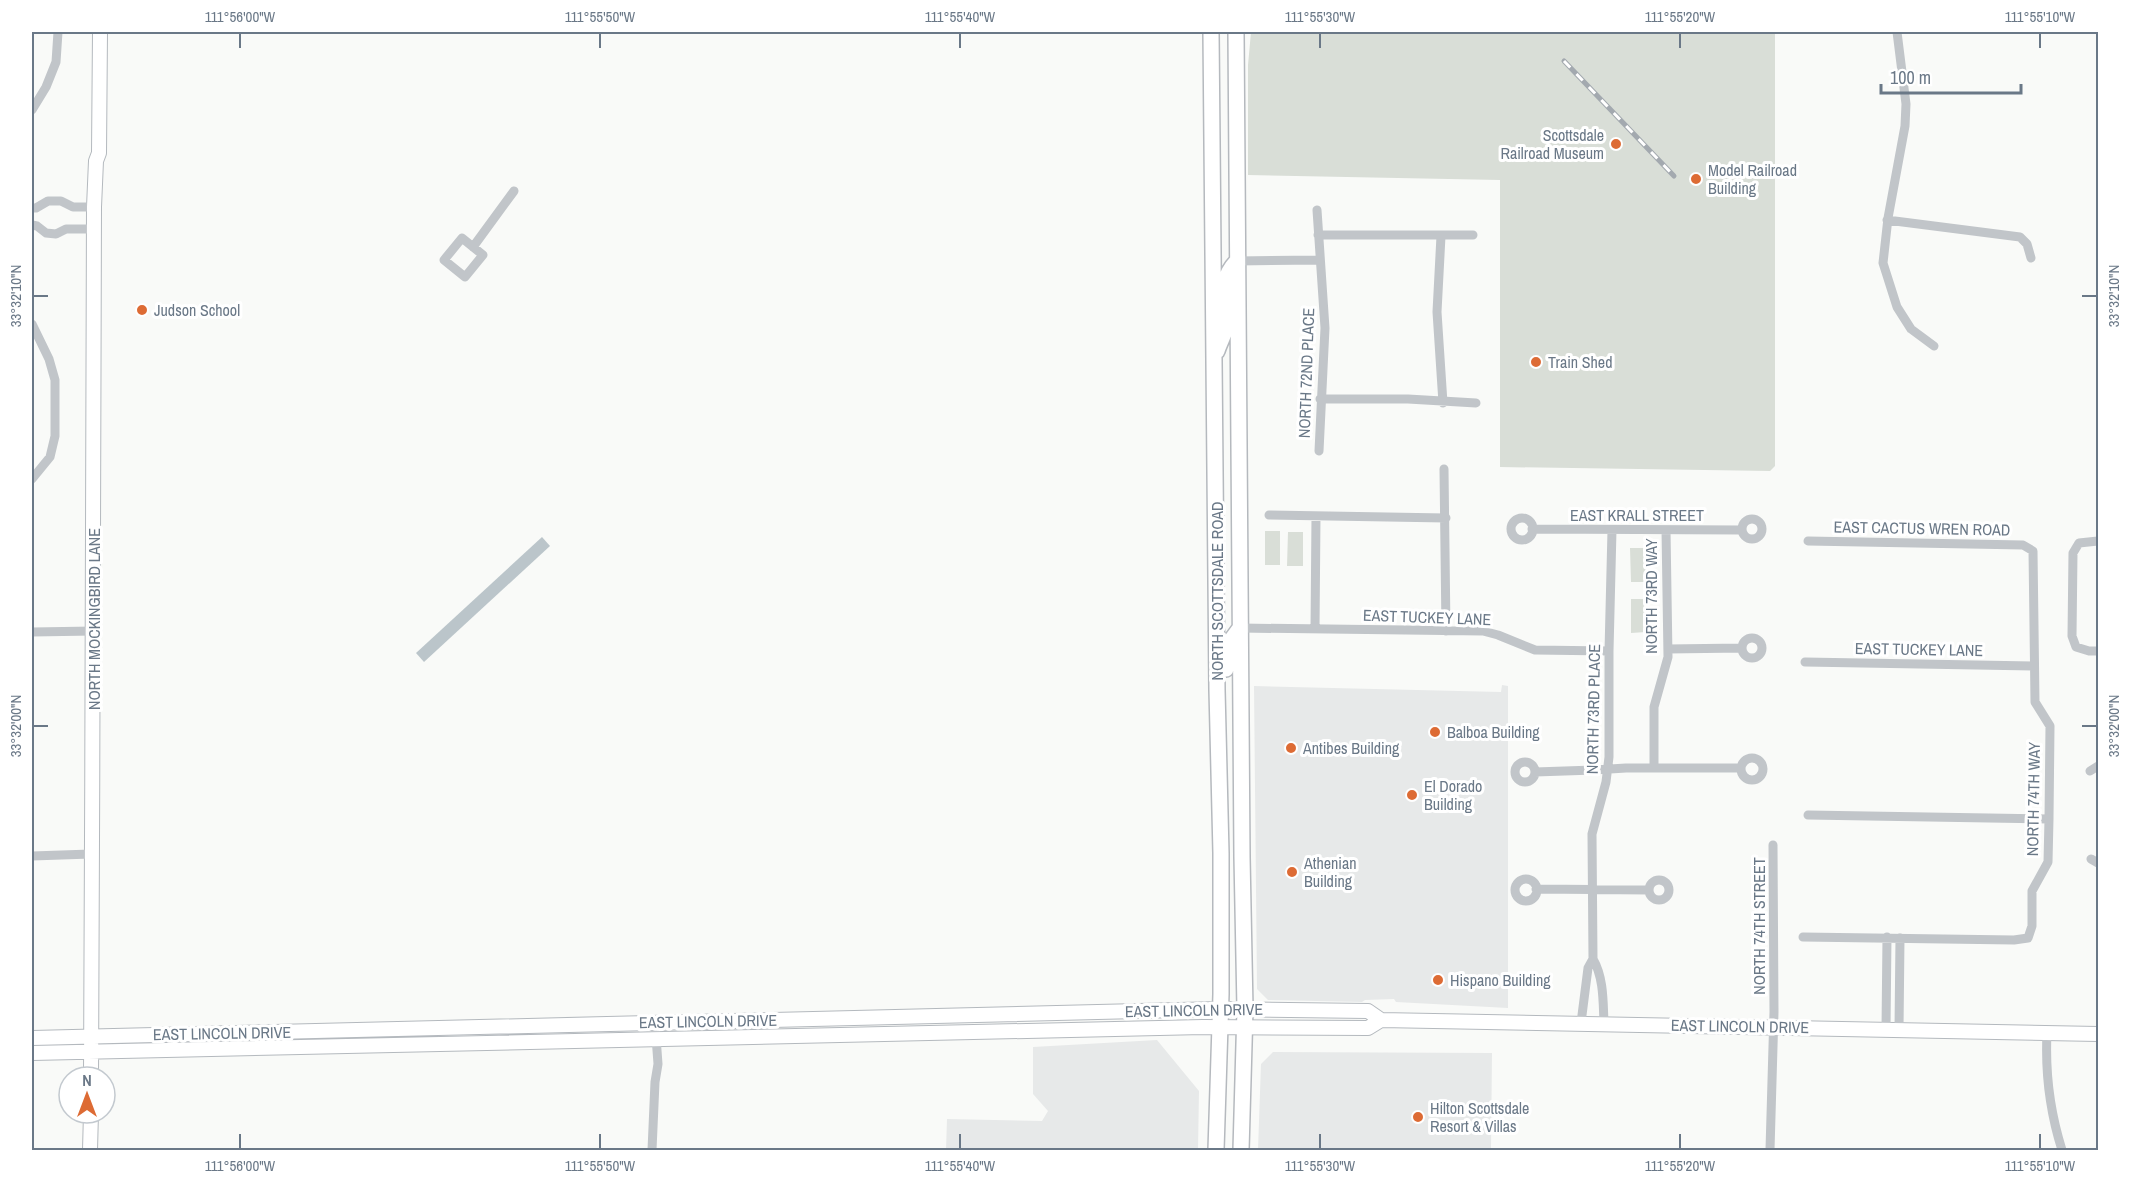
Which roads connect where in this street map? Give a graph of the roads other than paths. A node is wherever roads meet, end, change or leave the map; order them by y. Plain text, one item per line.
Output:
1 (58, 32) edge
2 (92, 32) edge
3 (100, 32) edge
4 (1210, 32) edge
5 (1236, 32) edge
6 (1897, 32) edge
7 (32, 110) edge
8 (1213, 152) junction
9 (96, 161) junction
10 (514, 191) dead end
11 (94, 207) junction
12 (34, 208) edge
13 (1317, 210) dead end
14 (1887, 220) junction
15 (34, 226) edge
16 (94, 228) junction
17 (1318, 235) junction
18 (1441, 236) junction
19 (1473, 236) dead end
20 (472, 247) dead end
21 (2031, 258) dead end
22 (1319, 260) junction
23 (1238, 261) junction
24 (32, 324) edge
25 (1934, 346) dead end
26 (1214, 357) junction
27 (1320, 399) junction
28 (1443, 403) junction
29 (1476, 403) dead end
30 (1319, 451) dead end
31 (1444, 469) dead end
32 (34, 476) edge
33 (1269, 515) dead end
34 (1316, 516) junction
35 (1446, 518) junction
36 (1216, 528) junction
37 (1532, 529) dead end
38 (1612, 530) junction
39 (1666, 530) junction
40 (1742, 530) dead end
41 (1808, 541) dead end
42 (2098, 541) edge
43 (2033, 551) joint
44 (94, 625) junction
45 (1240, 628) junction
46 (1315, 629) junction
47 (1446, 631) junction
48 (32, 632) edge
49 (1742, 648) dead end
50 (1668, 649) junction
51 (1609, 651) junction
52 (2098, 651) edge
53 (1805, 662) dead end
54 (2033, 666) junction
55 (1217, 690) junction
56 (1654, 768) junction
57 (1741, 768) dead end
58 (1608, 770) junction
59 (1535, 772) dead end
60 (1242, 788) junction
61 (1219, 789) junction
62 (1808, 815) dead end
63 (2049, 819) junction
64 (1773, 846) dead end
65 (91, 854) junction
66 (32, 856) edge
67 (1536, 889) dead end
68 (1593, 890) junction
69 (1649, 890) dead end
70 (1803, 937) dead end
71 (1887, 937) junction
72 (1900, 938) junction
73 (1593, 959) junction
74 (1221, 1009) junction
75 (1245, 1009) junction
76 (1381, 1020) junction
77 (656, 1023) junction
78 (1581, 1023) junction
79 (1604, 1023) junction
80 (1220, 1027) junction
81 (1245, 1027) junction
82 (1773, 1027) junction
83 (1893, 1029) junction
84 (327, 1030) junction
85 (2048, 1033) junction
86 (2098, 1034) edge
87 (91, 1036) junction
88 (32, 1038) edge
89 (656, 1038) junction
90 (327, 1046) junction
91 (91, 1052) junction
92 (32, 1053) edge
93 (91, 1065) edge
94 (91, 1125) edge
95 (90, 1150) edge
96 (652, 1150) edge
97 (1216, 1150) edge
98 (1241, 1150) edge
99 (1770, 1150) edge
100 (2062, 1150) edge

1 - 7 street
2 - 9 main road, NORTH MOCKINGBIRD LANE
3 - 9 main road, NORTH MOCKINGBIRD LANE
4 - 8 main road, NORTH SCOTTSDALE ROAD
5 - 23 main road, NORTH SCOTTSDALE ROAD
6 - 14 street
8 - 23 main road
8 - 26 main road, NORTH SCOTTSDALE ROAD
9 - 11 main road, NORTH MOCKINGBIRD LANE
10 - 20 street
11 - 12 street
11 - 16 main road, NORTH MOCKINGBIRD LANE
12 - 15 street
13 - 17 street
14 - 21 street
14 - 25 street
15 - 16 street
16 - 44 main road, NORTH MOCKINGBIRD LANE
17 - 18 street
17 - 22 street, NORTH 72ND PLACE
18 - 19 street
18 - 28 street
22 - 23 street
22 - 27 street, NORTH 72ND PLACE
23 - 26 main road
23 - 45 main road, NORTH SCOTTSDALE ROAD
24 - 32 street
26 - 36 main road, NORTH SCOTTSDALE ROAD
27 - 28 street
27 - 30 street, NORTH 72ND PLACE
28 - 29 street
31 - 35 street
33 - 34 street
34 - 35 street
34 - 46 street
35 - 47 street
36 - 45 main road
36 - 55 main road, NORTH SCOTTSDALE ROAD
37 - 38 street, EAST KRALL STREET
38 - 39 street, EAST KRALL STREET
38 - 51 street, NORTH 73RD PLACE
39 - 40 street, EAST KRALL STREET
39 - 50 street, NORTH 73RD WAY
41 - 43 street, EAST CACTUS WREN ROAD
42 - 52 street
43 - 54 street, NORTH 74TH WAY
44 - 48 street
44 - 65 main road, NORTH MOCKINGBIRD LANE
45 - 46 street, EAST TUCKEY LANE
45 - 55 main road
45 - 60 main road, NORTH SCOTTSDALE ROAD
46 - 47 street, EAST TUCKEY LANE
47 - 51 street, EAST TUCKEY LANE
49 - 50 street
50 - 56 street, NORTH 73RD WAY
51 - 58 street, NORTH 73RD PLACE
53 - 54 street, EAST TUCKEY LANE
54 - 63 street, NORTH 74TH WAY
55 - 61 main road, NORTH SCOTTSDALE ROAD
56 - 57 street
56 - 58 street
58 - 59 street
58 - 68 street, NORTH 73RD PLACE
60 - 61 main road
60 - 75 main road, NORTH SCOTTSDALE ROAD
61 - 74 main road, NORTH SCOTTSDALE ROAD
62 - 63 street
63 - 72 street, NORTH 74TH WAY
64 - 82 street, NORTH 74TH STREET
65 - 66 street
65 - 87 main road, NORTH MOCKINGBIRD LANE
67 - 68 street
68 - 69 street
68 - 73 street, NORTH 73RD PLACE
70 - 71 street
71 - 72 street
71 - 83 street
72 - 83 street
73 - 78 street, NORTH 73RD PLACE
73 - 79 street, NORTH 73RD PLACE
74 - 75 main road, EAST LINCOLN DRIVE
74 - 77 main road, EAST LINCOLN DRIVE
74 - 80 main road, NORTH SCOTTSDALE ROAD
75 - 76 main road, EAST LINCOLN DRIVE
75 - 81 main road, NORTH SCOTTSDALE ROAD
76 - 78 main road, EAST LINCOLN DRIVE
76 - 81 main road, EAST LINCOLN DRIVE
77 - 84 main road, EAST LINCOLN DRIVE
77 - 89 street
78 - 79 main road, EAST LINCOLN DRIVE
79 - 82 main road, EAST LINCOLN DRIVE
80 - 81 main road, EAST LINCOLN DRIVE
80 - 89 main road, EAST LINCOLN DRIVE
80 - 97 main road, NORTH SCOTTSDALE ROAD
81 - 98 main road, NORTH SCOTTSDALE ROAD
82 - 83 main road, EAST LINCOLN DRIVE
82 - 99 street, NORTH 74TH STREET
83 - 85 main road, EAST LINCOLN DRIVE
84 - 87 main road, EAST LINCOLN DRIVE
84 - 90 main road
85 - 86 main road, EAST LINCOLN DRIVE
85 - 100 street
87 - 88 main road, EAST LINCOLN DRIVE
87 - 91 main road, NORTH MOCKINGBIRD LANE
89 - 90 main road, EAST LINCOLN DRIVE
89 - 96 street
90 - 91 main road, EAST LINCOLN DRIVE
91 - 92 main road, EAST LINCOLN DRIVE
91 - 93 main road, NORTH MOCKINGBIRD LANE
94 - 95 main road

